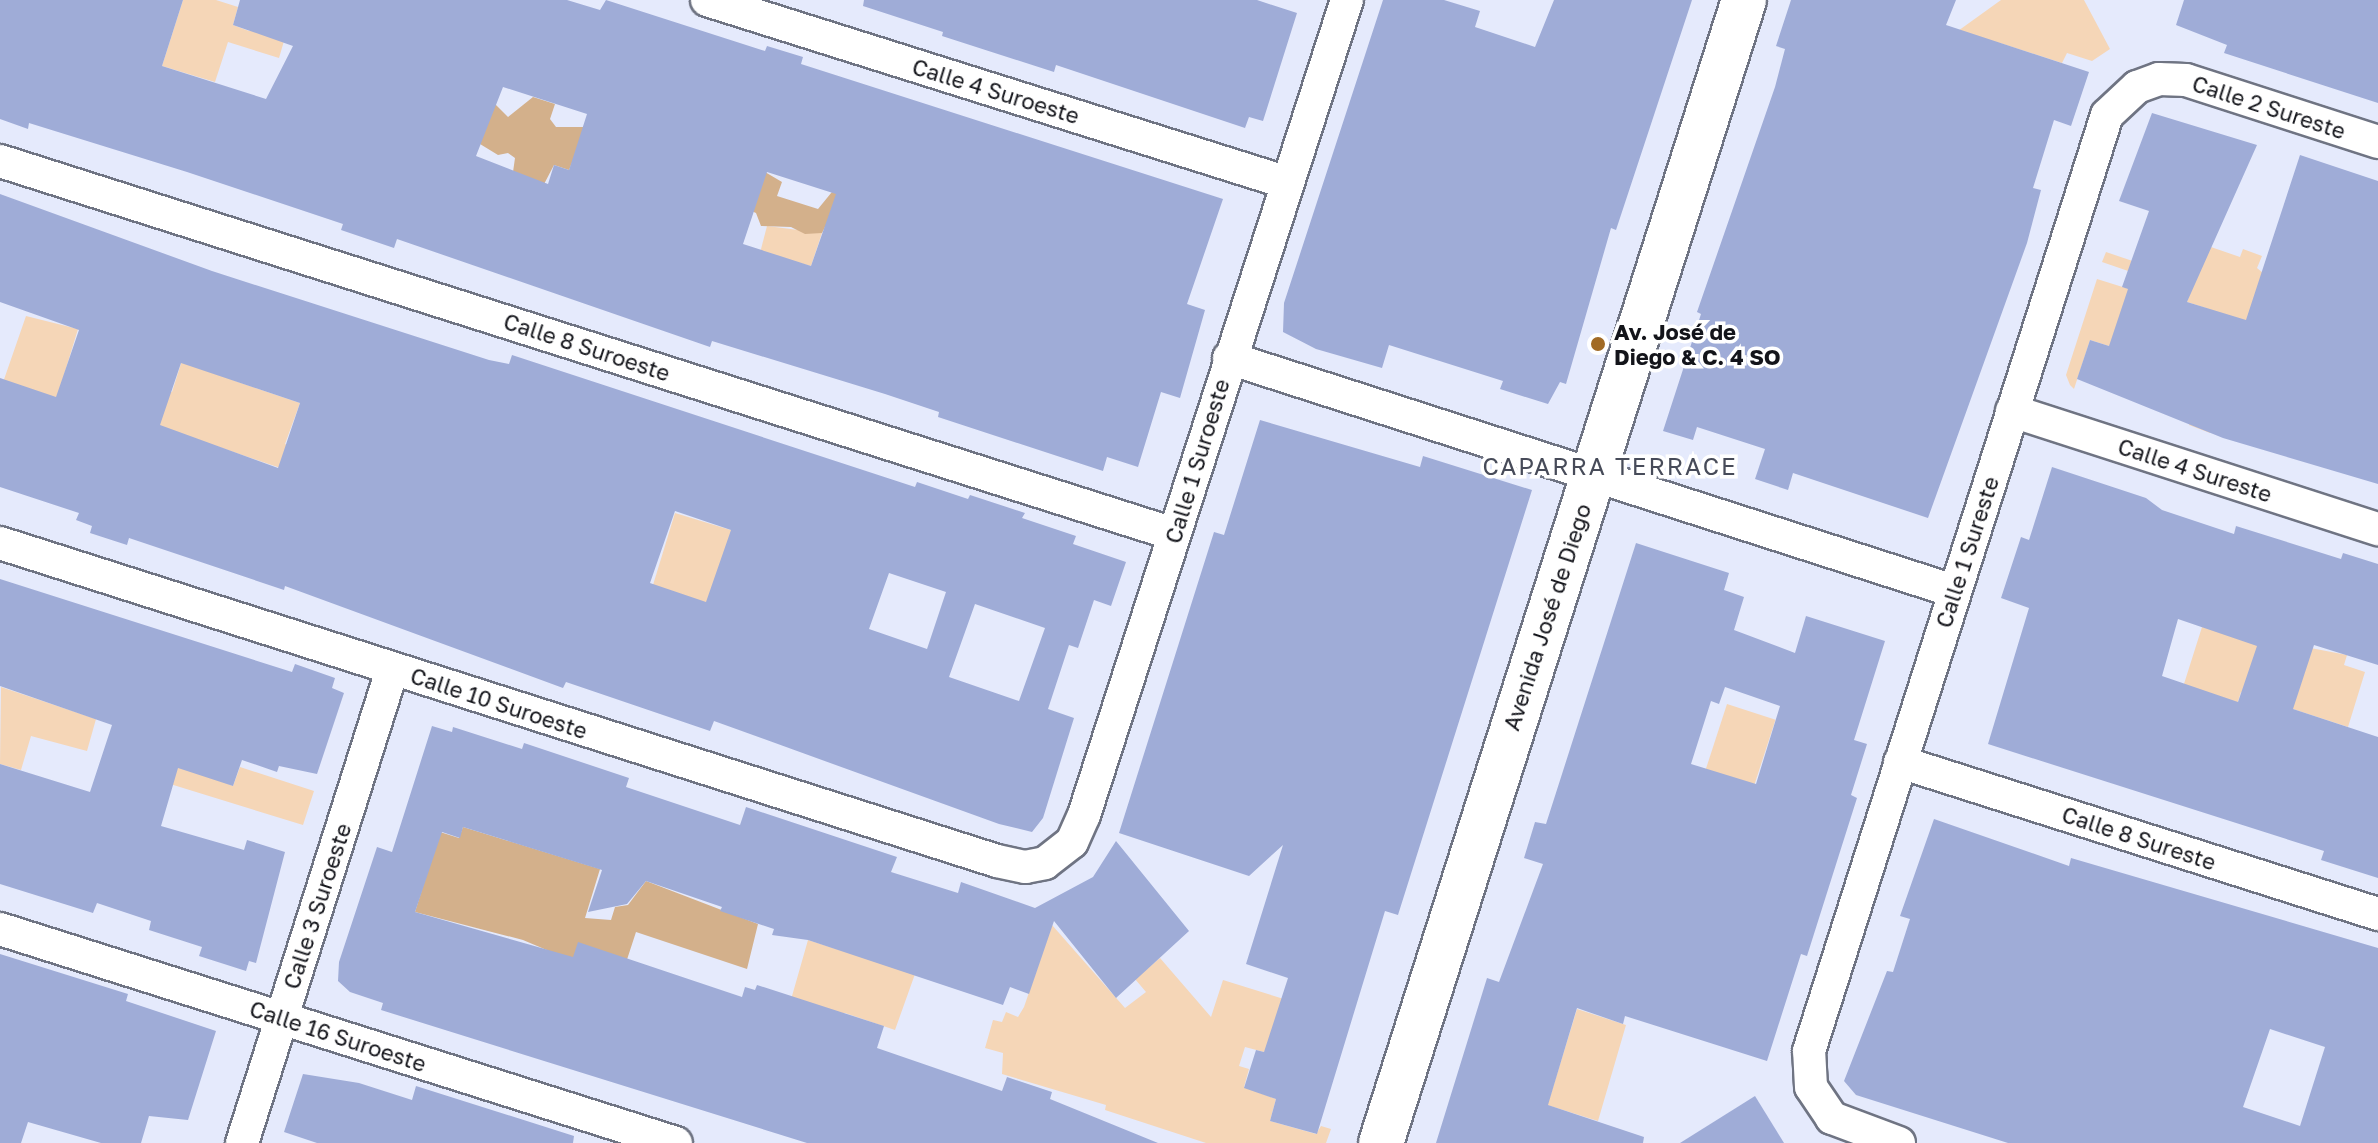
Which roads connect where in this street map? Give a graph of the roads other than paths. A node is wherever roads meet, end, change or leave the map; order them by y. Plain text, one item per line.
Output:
1 (707, 0) edge
2 (1347, 0) edge
3 (1744, 0) edge
4 (2159, 79) joint
5 (2378, 142) edge
6 (0, 161) edge
7 (1285, 182) junction
8 (1229, 358) junction
9 (2012, 411) junction
10 (1592, 475) junction
11 (2378, 529) edge
12 (1174, 534) junction
13 (0, 543) edge
14 (1954, 591) junction
15 (392, 669) junction
16 (1900, 762) junction
17 (997, 861) joint
18 (2378, 914) edge
19 (0, 929) edge
20 (281, 1018) junction
21 (242, 1143) edge
22 (676, 1143) edge
23 (1381, 1143) edge
24 (1899, 1143) edge

1 - 7 street, Calle 4 Suroeste
2 - 7 street, Calle 1 Suroeste
3 - 10 main road, Avenida José de Diego
4 - 5 street, Calle 2 Sureste
4 - 9 street, Calle 1 Sureste
6 - 12 street, Calle 8 Suroeste
7 - 8 street, Calle 1 Suroeste
8 - 10 street
8 - 12 street, Calle 1 Suroeste
9 - 11 street, Calle 4 Sureste
9 - 14 street, Calle 1 Sureste
10 - 14 street
10 - 23 main road, Avenida José de Diego
12 - 17 street, Calle 1 Suroeste
13 - 15 street, Calle 10 Suroeste
14 - 16 street, Calle 1 Sureste
15 - 17 street, Calle 10 Suroeste
15 - 20 street, Calle 3 Suroeste
16 - 18 street, Calle 8 Sureste
16 - 24 street, Calle 1 Sureste
19 - 20 street, Calle 16 Suroeste
20 - 21 street, Calle 3 Suroeste
20 - 22 street, Calle 16 Suroeste

